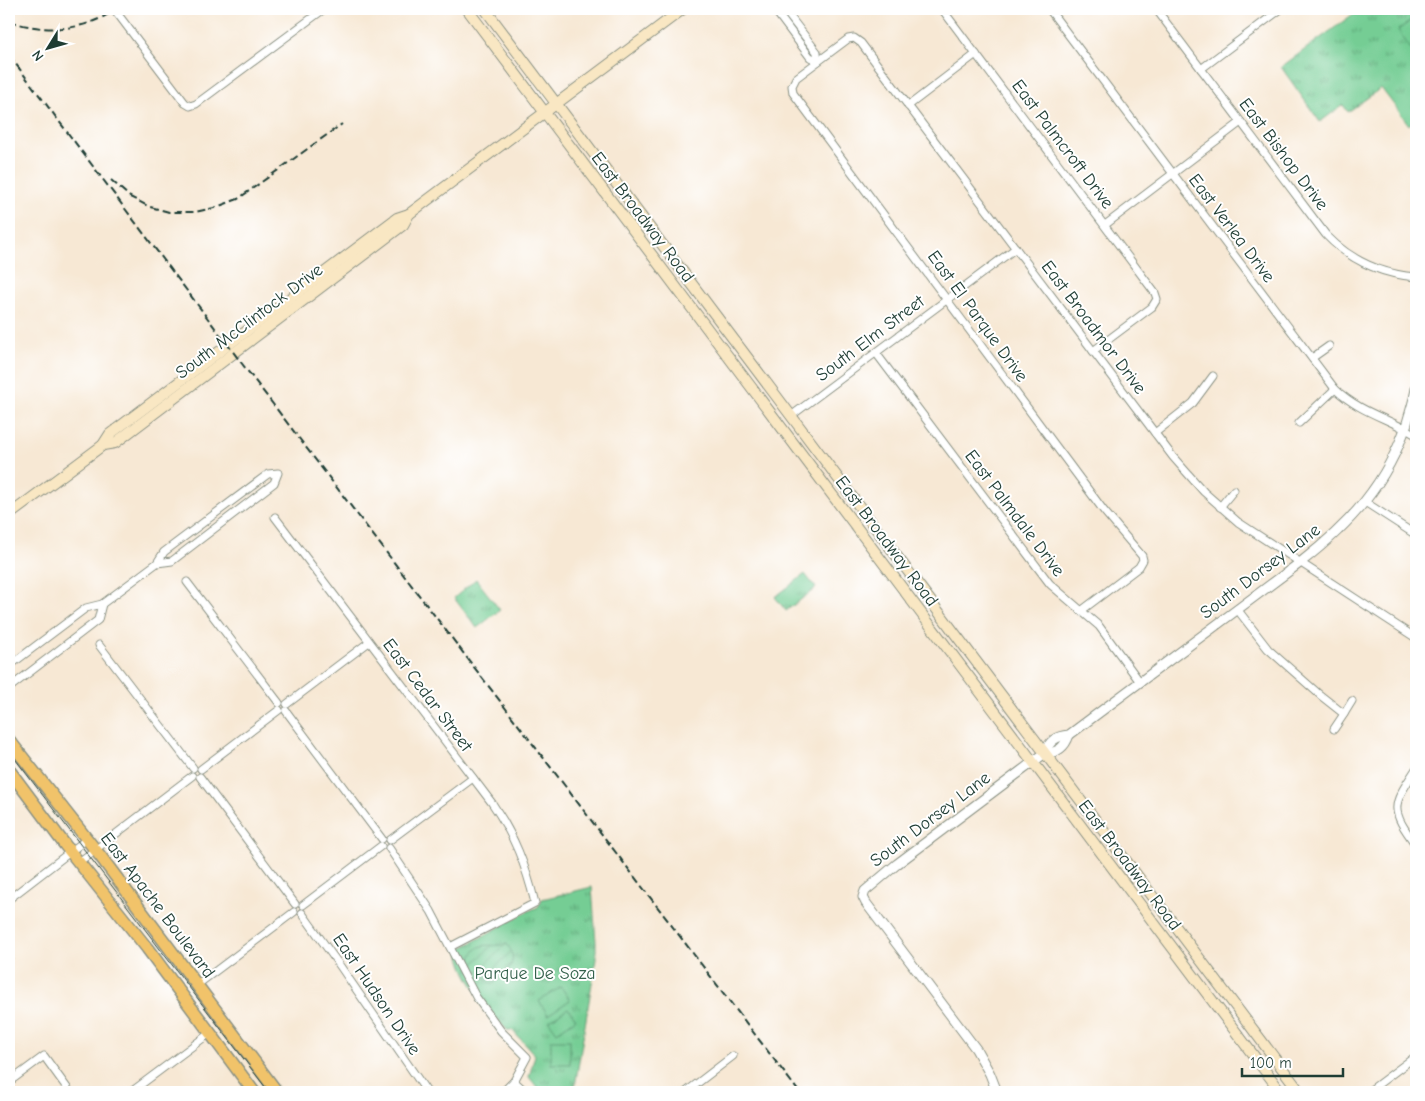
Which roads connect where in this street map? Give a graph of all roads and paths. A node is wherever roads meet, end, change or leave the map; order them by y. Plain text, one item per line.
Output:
1 (114, 9) edge
2 (324, 9) edge
3 (466, 9) edge
4 (485, 9) edge
5 (683, 9) edge
6 (774, 9) edge
7 (784, 9) edge
8 (942, 9) edge
9 (1050, 9) edge
10 (1156, 9) edge
11 (1281, 9) edge
12 (976, 54) junction
13 (818, 61) junction
14 (1201, 69) junction
15 (792, 86) joint
16 (556, 103) junction
17 (908, 106) junction
18 (544, 112) junction
19 (1241, 122) junction
20 (1173, 173) junction
21 (1105, 225) junction
22 (1016, 248) junction
23 (677, 264) junction
24 (665, 273) junction
25 (1416, 278) edge
26 (948, 299) junction
27 (1328, 346) dead end
28 (1093, 351) junction
29 (876, 353) junction
30 (1312, 358) junction
31 (1213, 376) dead end
32 (1335, 389) junction
33 (1416, 389) edge
34 (791, 416) junction
35 (1299, 424) dead end
36 (779, 426) junction
37 (1405, 428) junction
38 (1155, 433) junction
39 (1416, 435) edge
40 (1234, 490) dead end
41 (1365, 502) junction
42 (1220, 507) junction
43 (9, 516) edge
44 (275, 517) dead end
45 (1416, 535) edge
46 (1301, 562) junction
47 (157, 563) junction
48 (187, 582) dead end
49 (918, 584) junction
50 (904, 592) junction
51 (102, 604) junction
52 (1238, 609) junction
53 (1081, 611) junction
54 (1416, 638) edge
55 (369, 642) junction
56 (99, 645) dead end
57 (9, 666) edge
58 (1140, 682) junction
59 (9, 688) edge
60 (1352, 701) dead end
61 (283, 707) junction
62 (1344, 714) junction
63 (1334, 729) dead end
64 (9, 740) edge
65 (1044, 753) junction
66 (1033, 762) junction
67 (1416, 769) edge
68 (9, 770) edge
69 (196, 772) junction
70 (473, 778) junction
71 (87, 839) junction
72 (386, 843) junction
73 (1416, 845) edge
74 (95, 849) junction
75 (70, 852) junction
76 (79, 862) junction
77 (1150, 893) junction
78 (9, 899) edge
79 (1138, 902) junction
80 (299, 904) junction
81 (294, 912) junction
82 (302, 913) junction
83 (450, 948) junction
84 (197, 985) junction
85 (1229, 998) junction
86 (1218, 1007) junction
87 (210, 1033) junction
88 (733, 1056) dead end
89 (1416, 1056) edge
90 (514, 1081) junction
91 (9, 1082) edge
92 (70, 1092) edge
93 (132, 1092) edge
94 (254, 1092) edge
95 (277, 1092) edge
96 (427, 1092) edge
97 (503, 1092) edge
98 (526, 1092) edge
99 (686, 1092) edge
100 (997, 1092) edge
101 (1281, 1092) edge
102 (1300, 1092) edge
103 (1368, 1092) edge

1 - 2 street
3 - 18 main road, East Broadway Road
4 - 16 main road, East Broadway Road
5 - 16 main road, South McClintock Drive
6 - 13 street
7 - 13 street
8 - 12 street, East Palmcroft Drive
9 - 20 street, East Verlea Drive
10 - 14 street, East Bishop Drive
11 - 14 street
12 - 17 street
12 - 21 street, East Palmcroft Drive
13 - 15 street, East Broadmor Drive
13 - 17 street, East Broadmor Drive
14 - 19 street, East Bishop Drive
15 - 26 street, East El Parque Drive
16 - 18 main road, South McClintock Drive
16 - 23 main road, East Broadway Road
17 - 22 street, East Broadmor Drive
18 - 24 main road, East Broadway Road
18 - 43 main road, South McClintock Drive
19 - 20 street
19 - 25 street, East Bishop Drive
20 - 21 street
20 - 30 street, East Verlea Drive
21 - 28 street, East Palmcroft Drive
22 - 26 street, South Elm Street
22 - 28 street, East Broadmor Drive
23 - 24 main road
23 - 34 main road, East Broadway Road
24 - 36 main road, East Broadway Road
26 - 29 street, South Elm Street
26 - 53 street, East El Parque Drive
27 - 30 street
28 - 38 street, East Broadmor Drive
29 - 34 street, South Elm Street
29 - 53 street, East Palmdale Drive
30 - 32 street, East Verlea Drive
31 - 38 street
32 - 35 street
32 - 37 street, East Verlea Drive
33 - 37 street, South Dorsey Lane
34 - 36 main road
34 - 49 main road, East Broadway Road
36 - 50 main road, East Broadway Road
37 - 39 street, East Verlea Drive
37 - 41 street, South Dorsey Lane
38 - 42 street, East Broadmor Drive
40 - 42 street
41 - 45 street
41 - 46 street, South Dorsey Lane
42 - 46 street, East Broadmor Drive
44 - 55 street, East Cedar Street
46 - 52 street, South Dorsey Lane
46 - 54 street, East Broadmor Drive
47 - 47 street
47 - 51 street
48 - 61 street
49 - 50 main road
49 - 65 main road, East Broadway Road
50 - 66 main road, East Broadway Road
51 - 57 street
51 - 59 street
52 - 58 street, South Dorsey Lane
52 - 62 street
53 - 58 street, East Palmdale Drive
55 - 61 street
55 - 70 street, East Cedar Street
56 - 69 street
58 - 65 street, South Dorsey Lane
60 - 62 street
61 - 69 street
61 - 72 street
62 - 63 street
64 - 71 main road, East Apache Boulevard
65 - 66 street, South Dorsey Lane
65 - 77 main road, East Broadway Road
66 - 79 main road, East Broadway Road
66 - 100 street, South Dorsey Lane
67 - 73 street
68 - 75 main road, East Apache Boulevard
69 - 74 street
69 - 80 street
70 - 72 street
70 - 83 street, East Cedar Street
71 - 74 main road, East Apache Boulevard
71 - 75 street
72 - 80 street
72 - 83 street
74 - 76 street
74 - 84 main road, East Apache Boulevard
75 - 76 main road, East Apache Boulevard
75 - 78 street
76 - 87 main road, East Apache Boulevard
77 - 79 main road
77 - 85 main road, East Broadway Road
79 - 86 main road, East Broadway Road
80 - 81 street
80 - 82 street
81 - 82 street
81 - 84 street
82 - 96 street, East Hudson Drive
83 - 90 street
84 - 95 main road, East Apache Boulevard
85 - 86 main road
85 - 102 main road, East Broadway Road
86 - 101 main road, East Broadway Road
87 - 93 street
87 - 94 main road, East Apache Boulevard
88 - 99 street
89 - 103 street
90 - 97 street
90 - 98 street
91 - 92 street

